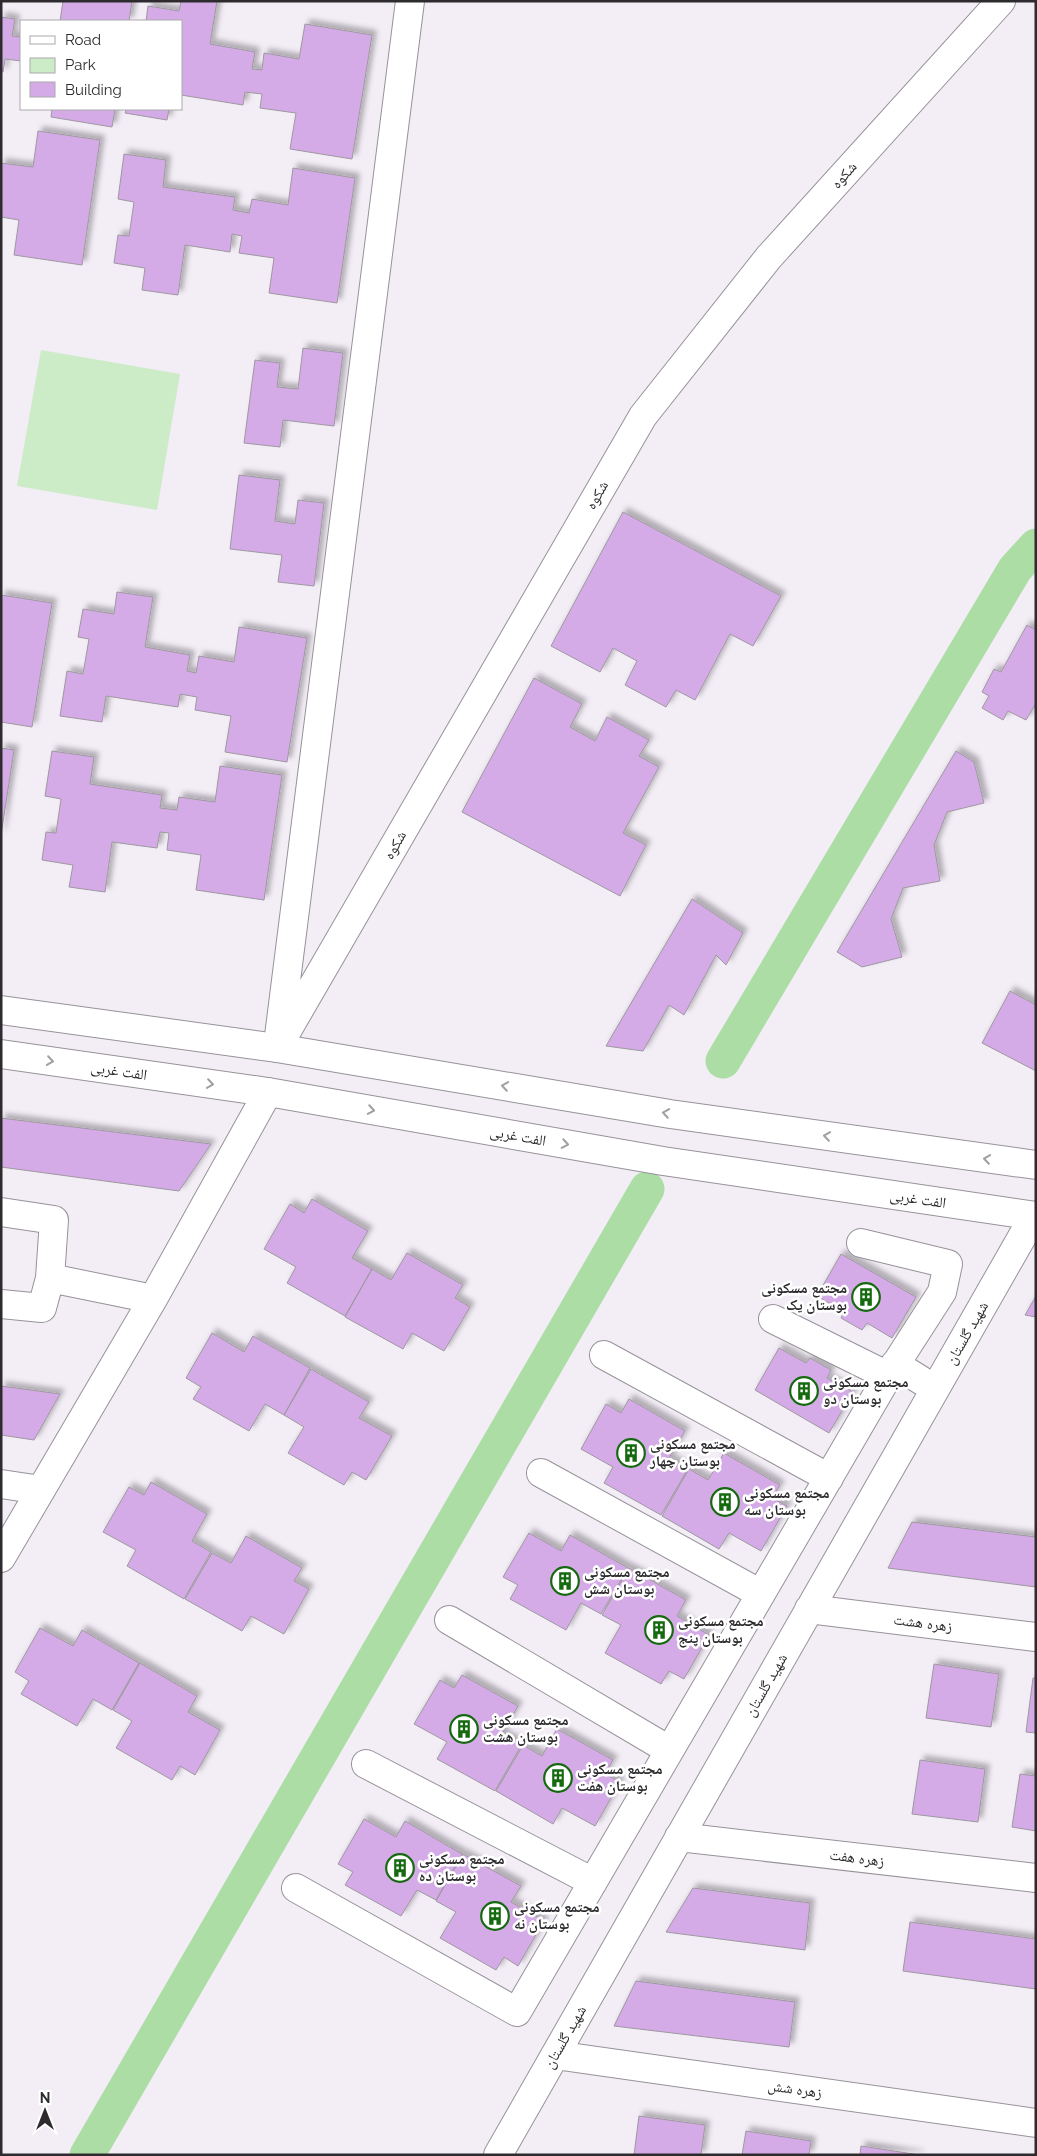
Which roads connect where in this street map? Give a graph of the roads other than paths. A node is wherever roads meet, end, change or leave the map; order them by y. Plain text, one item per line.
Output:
1 (410, 1) edge
2 (1001, 1) edge
3 (1, 1010) edge
4 (277, 1048) junction
5 (1, 1054) edge
6 (268, 1092) junction
7 (1036, 1165) edge
8 (1, 1212) edge
9 (1035, 1216) edge
10 (860, 1243) dead end
11 (50, 1278) junction
12 (153, 1299) junction
13 (1, 1304) edge
14 (772, 1319) dead end
15 (604, 1355) dead end
16 (891, 1370) junction
17 (935, 1389) junction
18 (542, 1473) dead end
19 (828, 1478) junction
20 (1, 1484) edge
21 (41, 1490) junction
22 (1, 1558) edge
23 (761, 1594) junction
24 (809, 1609) junction
25 (449, 1620) dead end
26 (1036, 1637) edge
27 (670, 1750) junction
28 (366, 1764) dead end
29 (679, 1837) junction
30 (1036, 1878) edge
31 (593, 1882) junction
32 (296, 1888) dead end
33 (555, 2054) junction
34 (1036, 2123) edge
35 (498, 2155) edge

1 - 4 street
2 - 4 street, شکوه
3 - 4 street
7 -> 4 street
5 -> 6 street, الفت غربی
6 -> 9 street, الفت غربی
6 - 12 street
8 - 11 street
9 - 17 street, شهید گلستان
10 - 16 street
11 - 12 street
11 - 13 street
12 - 21 street
14 - 16 street
15 - 19 street
16 - 17 street
16 - 19 street
17 - 24 street, شهید گلستان
18 - 23 street
19 - 23 street
20 - 21 street
21 - 22 street
23 - 27 street
24 - 26 street, زهره هشت
24 - 29 street, شهید گلستان
25 - 27 street
27 - 31 street
28 - 31 street
29 - 30 street, زهره هفت
29 - 33 street, شهید گلستان
31 - 32 street
33 - 34 street, زهره شش
33 - 35 street, شهید گلستان

